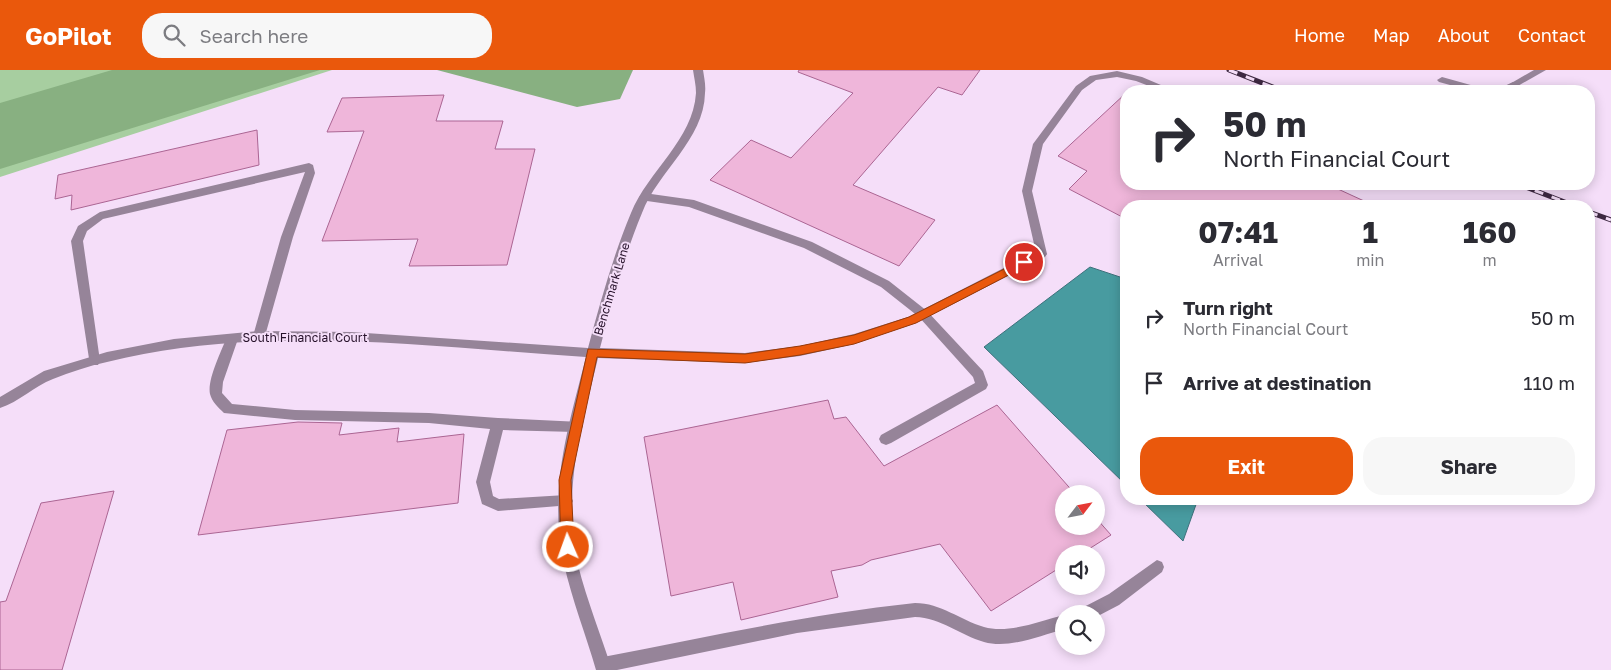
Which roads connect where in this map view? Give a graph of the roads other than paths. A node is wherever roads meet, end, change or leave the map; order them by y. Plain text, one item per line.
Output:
1 (698, 70) edge
2 (1541, 70) edge
3 (1442, 80) dead end
4 (1155, 85) edge
5 (1460, 85) edge
6 (1513, 85) edge
7 (644, 197) junction
8 (923, 314) junction
9 (259, 336) junction
10 (232, 339) junction
11 (592, 353) junction
12 (94, 361) junction
13 (0, 403) edge
14 (498, 424) junction
15 (576, 426) junction
16 (886, 439) dead end
17 (566, 501) junction
18 (1157, 567) dead end
19 (1105, 605) edge
20 (1055, 624) edge
21 (603, 667) edge

1 - 7 street, Benchmark Lane
2 - 6 street
3 - 5 street
4 - 8 street, South Financial Court
7 - 8 street
7 - 11 street, Benchmark Lane
8 - 11 street, South Financial Court
8 - 16 street
9 - 10 street, South Financial Court
9 - 11 street, South Financial Court
9 - 12 street
10 - 12 street, South Financial Court
10 - 14 street
11 - 15 street, Benchmark Lane
12 - 13 street, South Financial Court
14 - 15 street
14 - 17 street
15 - 17 street, Benchmark Lane
17 - 21 street, Benchmark Lane
18 - 19 street
20 - 21 street

